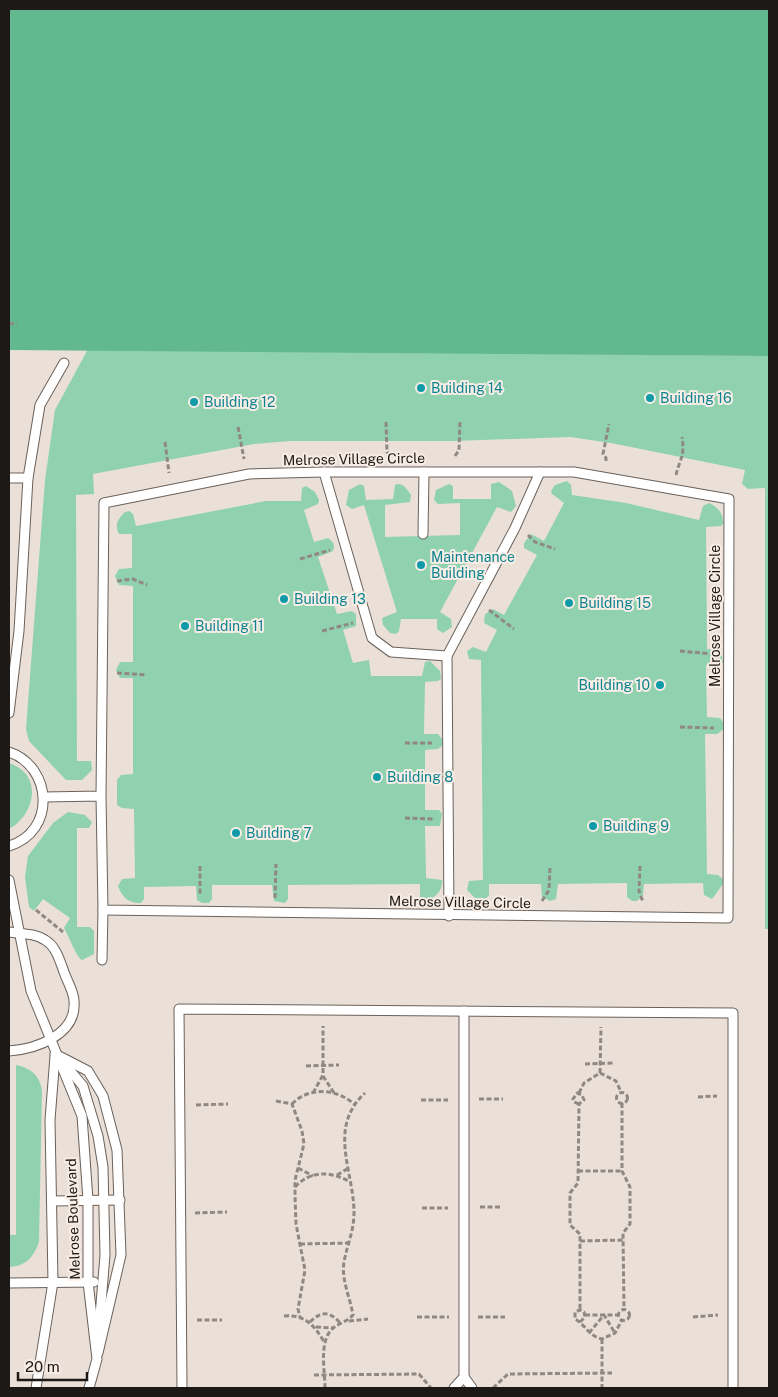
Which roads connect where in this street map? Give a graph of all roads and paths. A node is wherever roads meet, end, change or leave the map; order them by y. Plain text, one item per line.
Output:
1 (17, 323) dead end
2 (9, 324) edge
3 (64, 363) dead end
4 (460, 421) dead end
5 (386, 422) dead end
6 (609, 424) dead end
7 (238, 427) dead end
8 (682, 437) dead end
9 (165, 442) dead end
10 (324, 472) junction
11 (391, 472) junction
12 (424, 472) junction
13 (454, 472) junction
14 (540, 472) junction
15 (240, 476) junction
16 (602, 477) junction
17 (9, 478) edge
18 (28, 478) junction
19 (672, 489) junction
20 (162, 490) junction
21 (514, 528) junction
22 (423, 534) dead end
23 (346, 548) junction
24 (555, 549) dead end
25 (300, 559) dead end
26 (103, 580) junction
27 (147, 585) dead end
28 (475, 602) junction
29 (367, 621) junction
30 (514, 628) dead end
31 (322, 631) dead end
32 (680, 651) dead end
33 (729, 654) junction
34 (447, 656) junction
35 (12, 661) edge
36 (101, 674) junction
37 (147, 675) dead end
38 (9, 713) edge
39 (680, 727) dead end
40 (728, 733) junction
41 (405, 743) dead end
42 (448, 746) junction
43 (9, 752) edge
44 (101, 796) junction
45 (44, 797) junction
46 (405, 818) dead end
47 (448, 823) junction
48 (9, 846) edge
49 (276, 864) dead end
50 (200, 866) dead end
51 (640, 866) dead end
52 (550, 867) dead end
53 (9, 880) edge
54 (103, 910) junction
55 (190, 911) junction
56 (275, 913) junction
57 (449, 916) junction
58 (542, 917) junction
59 (643, 918) junction
60 (9, 932) edge
61 (21, 934) junction
62 (102, 960) dead end
63 (322, 1010) junction
64 (464, 1011) junction
65 (601, 1012) junction
66 (50, 1039) junction
67 (9, 1051) edge
68 (55, 1054) junction
69 (601, 1063) junction
70 (613, 1063) dead end
71 (585, 1064) dead end
72 (339, 1065) dead end
73 (306, 1066) dead end
74 (323, 1066) junction
75 (600, 1074) junction
76 (323, 1075) junction
77 (621, 1092) junction
78 (313, 1093) junction
79 (334, 1093) junction
80 (365, 1093) dead end
81 (579, 1093) junction
82 (276, 1101) dead end
83 (622, 1103) junction
84 (228, 1104) dead end
85 (292, 1104) junction
86 (354, 1104) junction
87 (579, 1104) junction
88 (180, 1105) junction
89 (298, 1168) junction
90 (347, 1169) junction
91 (578, 1171) junction
92 (622, 1171) junction
93 (313, 1176) junction
94 (336, 1176) junction
95 (351, 1182) junction
96 (295, 1188) junction
97 (88, 1200) junction
98 (104, 1200) junction
99 (120, 1200) junction
100 (52, 1201) junction
101 (227, 1212) dead end
102 (181, 1213) junction
103 (623, 1240) junction
104 (580, 1241) junction
105 (350, 1243) junction
106 (300, 1244) junction
107 (53, 1282) junction
108 (88, 1282) junction
109 (9, 1283) edge
110 (103, 1283) junction
111 (114, 1284) junction
112 (624, 1309) junction
113 (580, 1310) junction
114 (585, 1315) junction
115 (604, 1315) junction
116 (618, 1315) junction
117 (733, 1315) junction
118 (284, 1316) dead end
119 (693, 1316) dead end
120 (300, 1317) junction
121 (368, 1319) dead end
122 (181, 1320) junction
123 (222, 1320) dead end
124 (622, 1320) junction
125 (348, 1321) junction
126 (310, 1322) junction
127 (580, 1322) junction
128 (340, 1323) junction
129 (316, 1327) junction
130 (334, 1328) junction
131 (589, 1333) junction
132 (615, 1333) junction
133 (602, 1339) junction
134 (325, 1343) junction
135 (97, 1359) junction
136 (602, 1373) junction
137 (612, 1373) dead end
138 (314, 1375) dead end
139 (325, 1375) junction
140 (464, 1377) junction
141 (36, 1388) edge
142 (89, 1388) edge
143 (182, 1388) edge
144 (325, 1388) edge
145 (431, 1388) edge
146 (454, 1388) edge
147 (472, 1388) edge
148 (493, 1388) edge
149 (602, 1388) edge
150 (733, 1388) edge

1 - 2 path
3 - 18 lane
4 - 13 path
5 - 11 path
6 - 16 path
7 - 15 path
8 - 19 path
9 - 20 path
10 - 11 lane, Melrose Village Circle
10 - 15 lane, Melrose Village Circle
10 - 23 lane
11 - 12 lane, Melrose Village Circle
12 - 13 lane, Melrose Village Circle
12 - 22 lane
13 - 14 lane, Melrose Village Circle
14 - 16 lane, Melrose Village Circle
14 - 21 lane
15 - 20 lane, Melrose Village Circle
16 - 19 lane, Melrose Village Circle
17 - 18 lane
18 - 35 lane
19 - 33 lane, Melrose Village Circle
20 - 26 lane, Melrose Village Circle
21 - 24 path
21 - 28 lane
23 - 25 path
23 - 29 lane
26 - 27 path
26 - 36 lane, Melrose Village Circle
28 - 30 path
28 - 34 lane
29 - 31 path
29 - 34 lane
32 - 33 path
33 - 40 lane, Melrose Village Circle
34 - 42 lane
35 - 38 lane
36 - 37 path
36 - 44 lane, Melrose Village Circle
39 - 40 path
40 - 59 lane, Melrose Village Circle
41 - 42 path
42 - 47 lane
43 - 45 lane
44 - 45 lane
44 - 54 lane, Melrose Village Circle
45 - 48 lane
46 - 47 path
47 - 57 lane
49 - 56 path
50 - 55 path
51 - 59 path
52 - 58 path
53 - 61 lane, Melrose Boulevard
54 - 55 lane, Melrose Village Circle
54 - 62 lane
55 - 56 lane, Melrose Village Circle
56 - 57 lane, Melrose Village Circle
57 - 58 lane, Melrose Village Circle
58 - 59 lane, Melrose Village Circle
60 - 61 lane
61 - 66 lane, Melrose Boulevard
61 - 66 lane
63 - 64 lane
63 - 74 path
63 - 88 lane
64 - 65 lane
64 - 140 lane
65 - 69 path
65 - 117 lane
66 - 67 lane
66 - 68 lane, Melrose Boulevard
68 - 97 lane, Melrose Boulevard
68 - 98 lane
68 - 99 lane
68 - 100 lane, Melrose Boulevard
69 - 70 path
69 - 71 path
69 - 75 path
72 - 74 path
73 - 74 path
74 - 76 path
75 - 77 path
75 - 81 path
76 - 78 path
76 - 79 path
77 - 83 path
77 - 83 path
78 - 79 path
78 - 85 path
79 - 86 path
80 - 86 path
81 - 87 path
81 - 87 path
82 - 85 path
83 - 92 path
84 - 88 path
85 - 89 path
86 - 90 path
87 - 91 path
88 - 102 lane
89 - 93 path
89 - 96 path
90 - 94 path
90 - 95 path
91 - 92 path
91 - 104 path
92 - 103 path
93 - 94 path
93 - 96 path
94 - 95 path
95 - 105 path
96 - 106 path
97 - 98 lane
97 - 100 lane
97 - 108 lane, Melrose Boulevard
98 - 99 lane
98 - 110 lane
99 - 111 lane
100 - 107 lane, Melrose Boulevard
101 - 102 path
102 - 122 lane
103 - 104 path
103 - 112 path
104 - 113 path
105 - 106 path
105 - 125 path
106 - 120 path
107 - 108 lane
107 - 109 lane
107 - 141 lane, Melrose Boulevard
108 - 110 lane
108 - 135 lane, Melrose Boulevard
110 - 111 lane
110 - 135 lane
111 - 135 lane
112 - 116 path
112 - 124 path
113 - 114 path
113 - 127 path
114 - 115 path
114 - 127 path
115 - 116 path
115 - 131 path
115 - 132 path
116 - 124 path
117 - 119 path
117 - 150 lane
118 - 120 path
120 - 126 path
121 - 125 path
122 - 123 path
122 - 143 lane
124 - 132 path
125 - 128 path
126 - 128 path
126 - 129 path
127 - 131 path
128 - 130 path
129 - 130 path
129 - 134 path
130 - 134 path
131 - 133 path
132 - 133 path
133 - 136 path
134 - 139 path
135 - 142 lane, Melrose Boulevard
136 - 137 path
136 - 148 path
136 - 149 path
138 - 139 path
139 - 144 path
139 - 145 path
140 - 146 lane
140 - 147 lane

